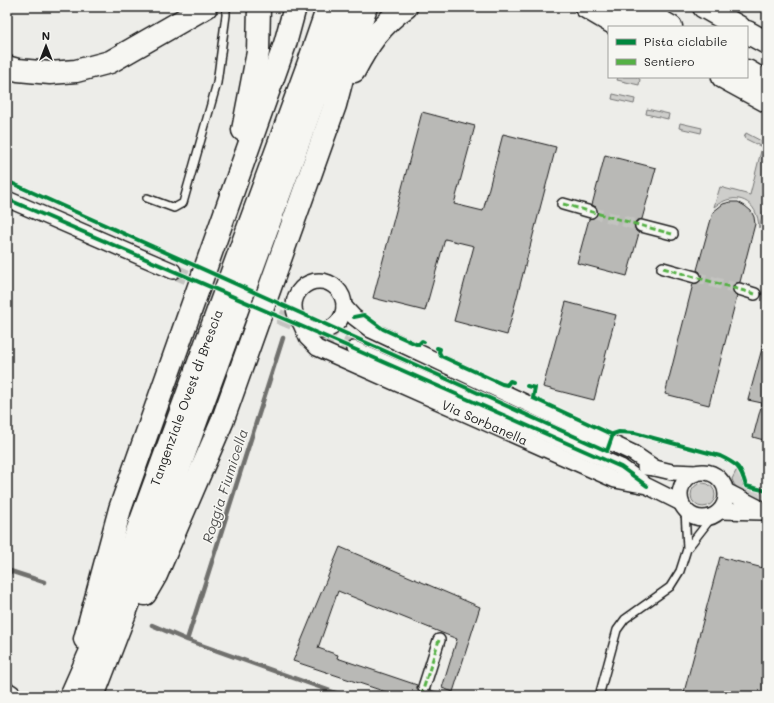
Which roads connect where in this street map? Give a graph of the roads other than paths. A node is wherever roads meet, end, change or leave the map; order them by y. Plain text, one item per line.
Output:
1 (206, 7) edge
2 (226, 7) edge
3 (259, 7) edge
4 (295, 7) edge
5 (328, 7) edge
6 (348, 7) edge
7 (366, 7) edge
8 (406, 7) edge
9 (586, 7) edge
10 (605, 7) edge
11 (636, 7) edge
12 (704, 7) edge
13 (618, 26) edge
14 (636, 26) edge
15 (669, 26) edge
16 (737, 26) edge
17 (748, 33) edge
18 (767, 43) edge
19 (7, 68) edge
20 (748, 72) edge
21 (725, 78) edge
22 (767, 83) edge
23 (767, 101) edge
24 (335, 105) junction
25 (147, 198) dead end
26 (7, 199) edge
27 (563, 204) dead end
28 (591, 212) tunnel mouth
29 (641, 226) tunnel mouth
30 (672, 234) dead end
31 (664, 268) dead end
32 (174, 271) tunnel mouth
33 (695, 277) tunnel mouth
34 (739, 289) tunnel mouth
35 (755, 294) dead end
36 (344, 306) junction
37 (301, 324) junction
38 (354, 349) tunnel mouth
39 (174, 358) junction
40 (621, 467) junction
41 (655, 468) junction
42 (696, 473) junction
43 (647, 486) junction
44 (726, 491) junction
45 (683, 507) junction
46 (766, 512) edge
47 (716, 514) junction
48 (687, 549) junction
49 (439, 640) dead end
50 (424, 687) tunnel mouth
51 (84, 690) edge
52 (7, 694) edge
53 (10, 696) edge
54 (599, 696) edge

1 - 19 highway
2 - 25 lane
3 - 39 highway
4 - 39 highway
5 - 51 highway, Tangenziale Ovest di Brescia
6 - 51 highway, Tangenziale Ovest di Brescia
7 - 24 highway
8 - 24 highway
9 - 13 highway
10 - 14 highway
11 - 15 highway
12 - 16 highway
17 - 18 highway
20 - 22 highway
21 - 23 highway
24 - 51 highway
26 - 32 street
27 - 28 street
29 - 30 street
31 - 33 street
34 - 35 street
36 - 37 street
36 - 37 street
36 - 41 street
37 - 43 street, Via Sorbanella
38 - 40 street
39 - 51 highway
40 - 41 street
40 - 43 street
41 - 42 street
42 - 44 street
42 - 45 street
43 - 45 street, Via Sorbanella
44 - 46 street
44 - 47 street
45 - 47 street
45 - 48 lane
46 - 47 street
47 - 48 lane
48 - 54 lane
49 - 50 street
52 - 53 highway

